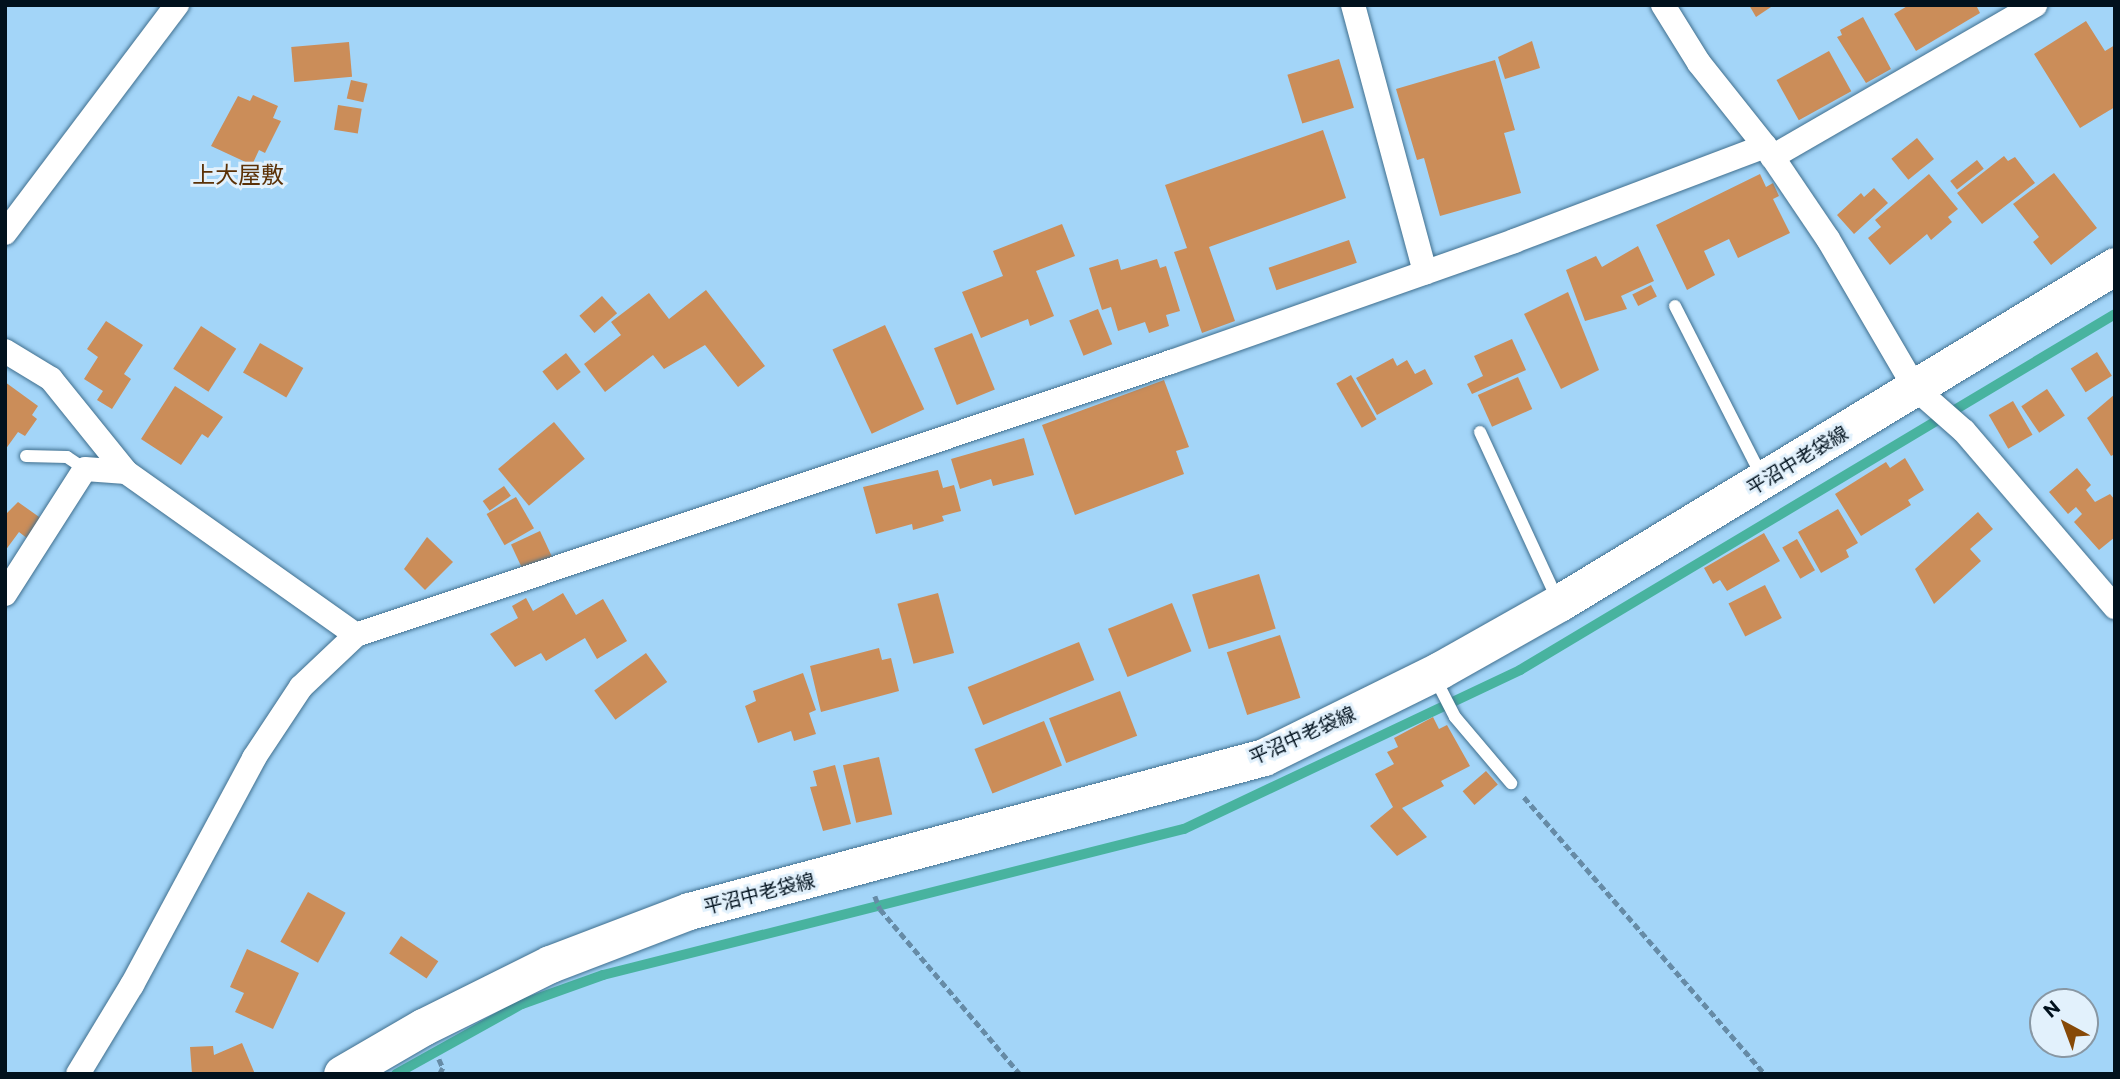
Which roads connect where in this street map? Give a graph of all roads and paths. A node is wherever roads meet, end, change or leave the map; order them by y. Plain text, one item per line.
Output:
1 (177, 5) edge
2 (1353, 5) edge
3 (1663, 5) edge
4 (2035, 5) edge
5 (1769, 151) junction
6 (5, 233) edge
7 (2115, 266) edge
8 (1424, 272) junction
9 (1675, 306) dead end
10 (5, 351) edge
11 (1915, 388) junction
12 (1480, 432) dead end
13 (26, 456) dead end
14 (85, 469) junction
15 (126, 472) junction
16 (1764, 480) junction
17 (5, 594) edge
18 (1559, 603) junction
19 (2115, 607) edge
20 (356, 635) junction
21 (1437, 682) junction
22 (1511, 783) joint
23 (880, 909) dead end
24 (443, 1068) dead end
25 (78, 1074) edge
26 (342, 1074) edge
27 (440, 1074) edge
28 (1020, 1074) edge
29 (1765, 1074) edge

1 - 6 street
2 - 8 street
3 - 5 street
4 - 5 street
5 - 8 street
5 - 11 street
7 - 11 main road, 平沼中老袋線
8 - 20 street
9 - 16 lane
10 - 15 street
11 - 16 main road, 平沼中老袋線
11 - 19 street
12 - 18 lane
13 - 14 lane
14 - 15 street
14 - 17 street
15 - 20 street
16 - 18 main road, 平沼中老袋線
18 - 21 main road, 平沼中老袋線
20 - 25 street
21 - 22 lane
21 - 26 main road, 平沼中老袋線
22 - 29 path
23 - 28 path
24 - 27 path

